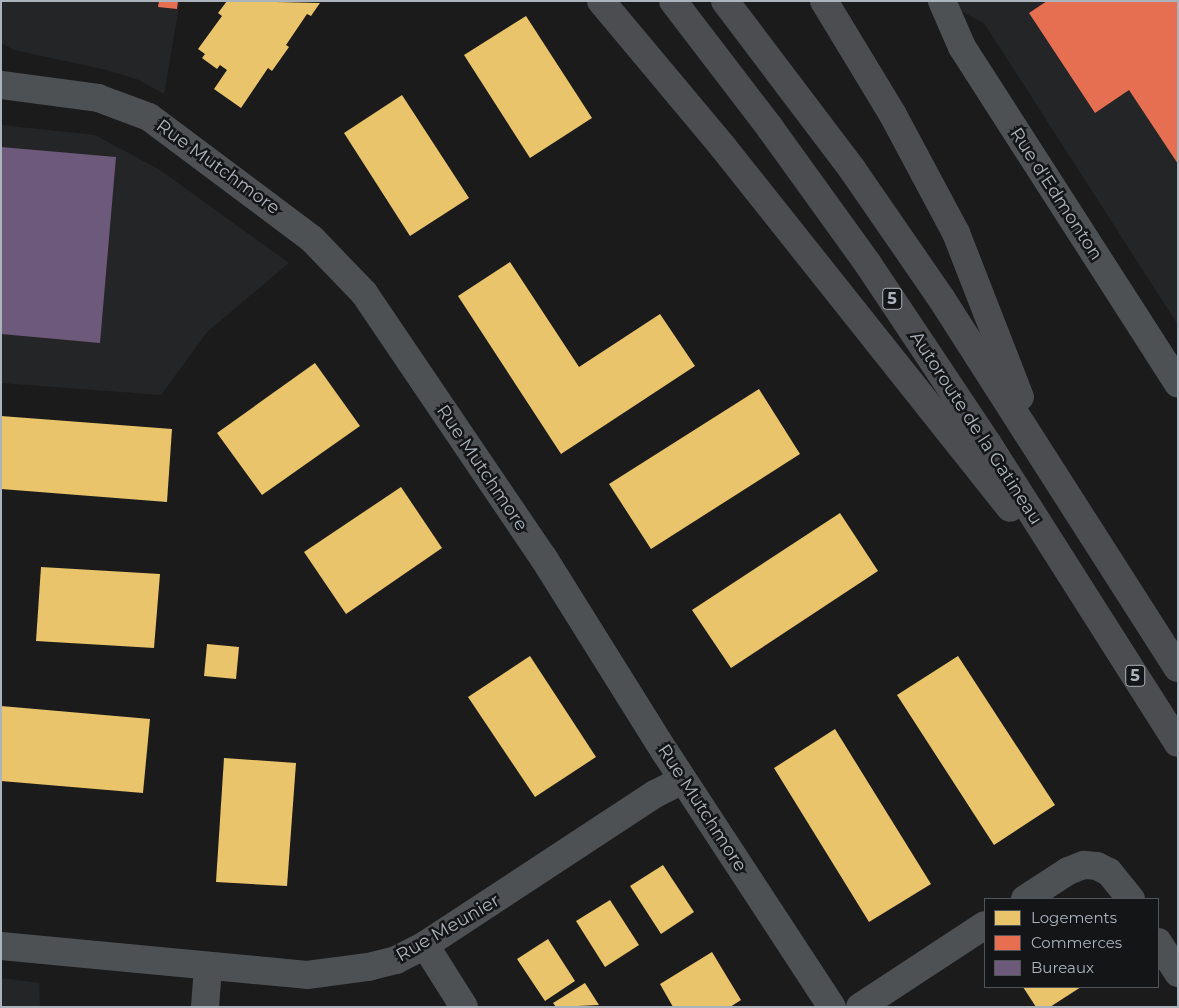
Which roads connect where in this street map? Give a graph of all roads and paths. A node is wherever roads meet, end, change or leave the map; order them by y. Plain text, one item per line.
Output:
1 (601, 1) edge
2 (673, 1) edge
3 (725, 1) edge
4 (824, 1) edge
5 (942, 1) edge
6 (1, 85) edge
7 (1178, 384) edge
8 (1042, 455) junction
9 (1093, 610) junction
10 (1178, 668) edge
11 (1178, 743) edge
12 (683, 780) junction
13 (1027, 898) edge
14 (1130, 898) edge
15 (984, 926) edge
16 (424, 944) junction
17 (1159, 944) edge
18 (1, 946) edge
19 (208, 967) junction
20 (1178, 973) edge
21 (205, 1007) edge
22 (464, 1007) edge
23 (832, 1007) edge
24 (860, 1007) edge

1 - 9 highway
2 - 9 highway, Autoroute de la Gatineau / 5
3 - 8 highway, 5
4 - 8 highway
5 - 7 street, Rue d'Edmonton
6 - 12 street, Rue Mutchmore
8 - 10 highway, 5
9 - 11 highway, Autoroute de la Gatineau / 5
12 - 16 street, Rue Meunier
12 - 23 street, Rue Mutchmore
13 - 14 street
15 - 24 street
16 - 19 street, Rue Meunier
16 - 22 street
17 - 20 street
18 - 19 street, Rue Meunier
19 - 21 street

